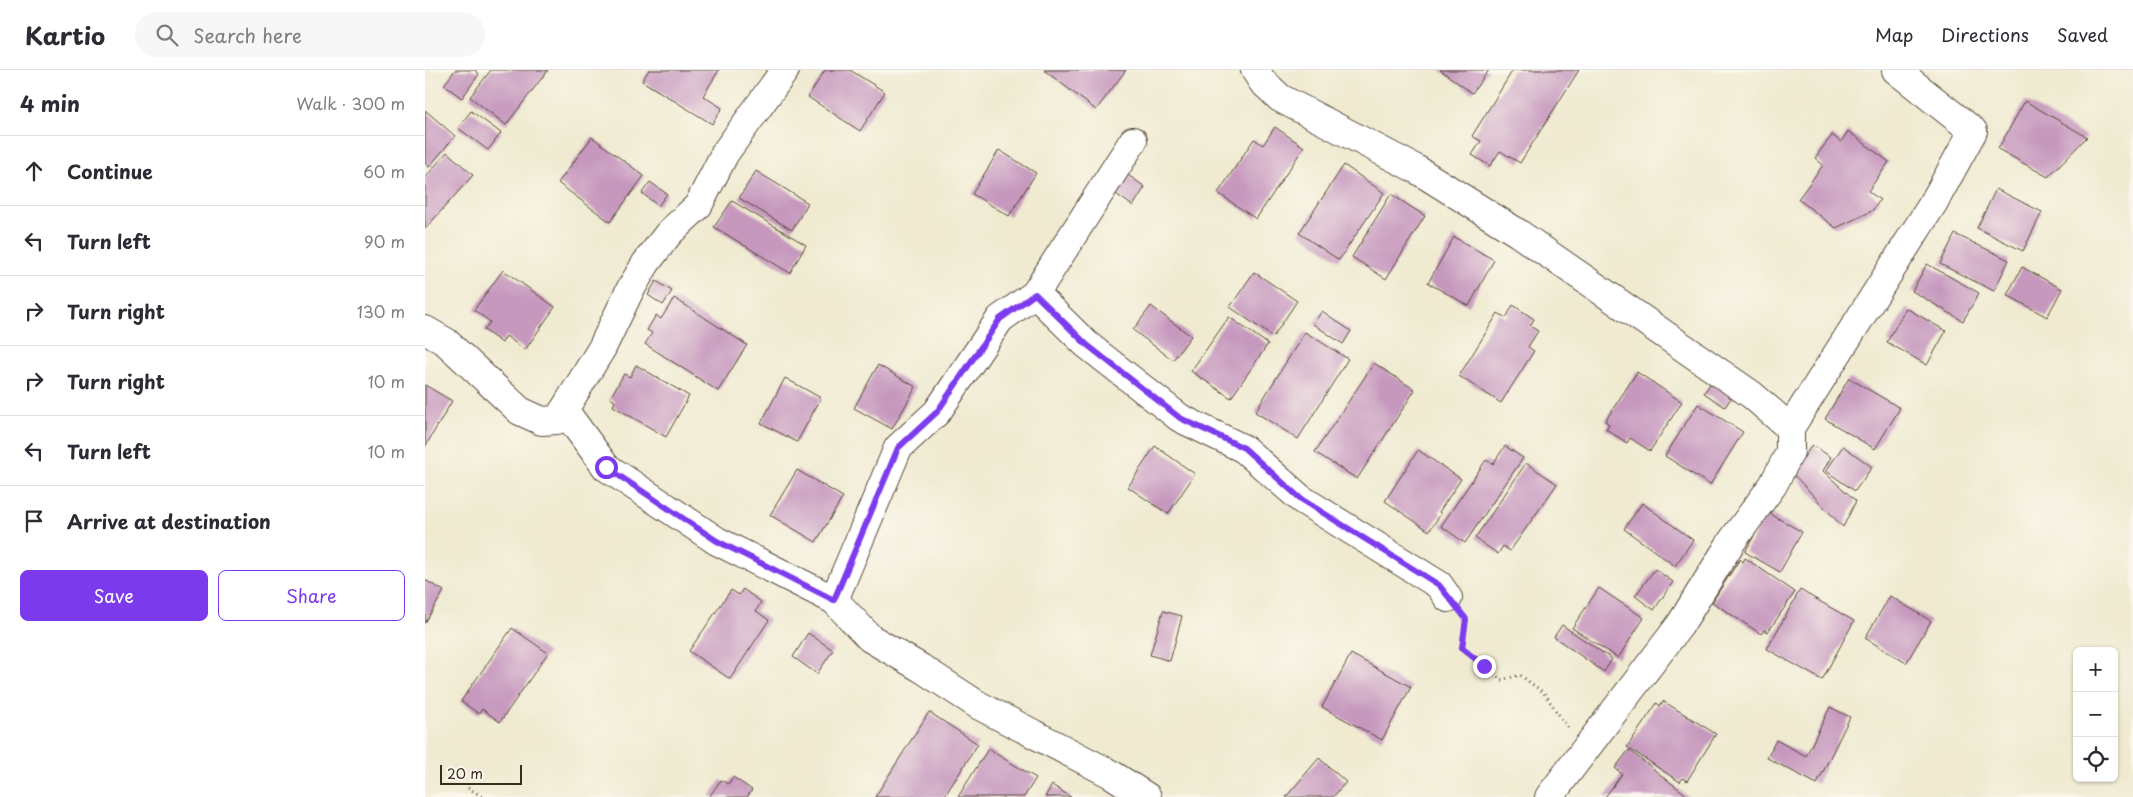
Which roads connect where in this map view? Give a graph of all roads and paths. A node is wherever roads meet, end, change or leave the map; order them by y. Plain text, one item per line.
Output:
1 (785, 70) edge
2 (1255, 70) edge
3 (1896, 70) edge
4 (1133, 141) dead end
5 (1035, 294) junction
6 (425, 330) edge
7 (564, 410) junction
8 (1790, 428) junction
9 (1448, 598) joint
10 (834, 600) junction
11 (1580, 755) junction
12 (468, 788) dead end
13 (483, 797) edge
14 (1147, 797) edge
15 (1549, 797) edge

1 - 7 street
2 - 8 street
3 - 8 street
4 - 5 street
5 - 9 street
5 - 10 street
6 - 7 street
7 - 10 street
8 - 11 street
9 - 11 path
10 - 14 street
11 - 15 street
12 - 13 path

